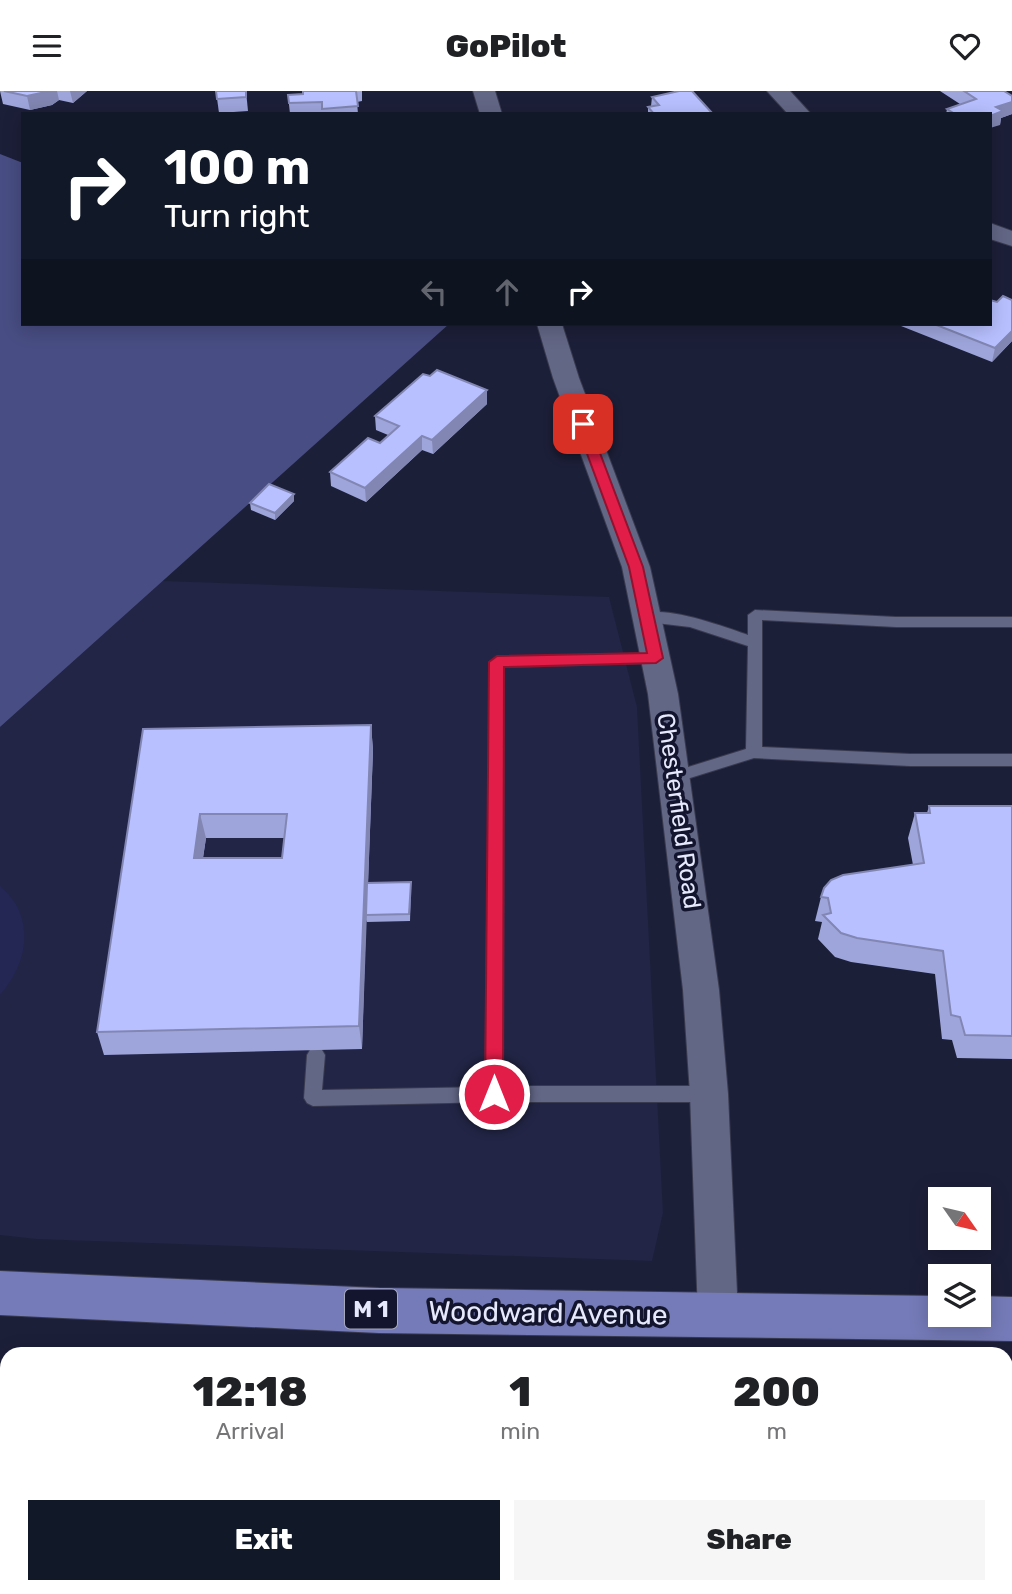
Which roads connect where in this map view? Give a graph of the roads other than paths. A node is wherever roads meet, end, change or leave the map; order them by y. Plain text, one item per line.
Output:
1 (484, 91) edge
2 (778, 91) edge
3 (490, 112) edge
4 (798, 112) edge
5 (992, 231) edge
6 (1012, 239) edge
7 (550, 326) edge
8 (648, 617) junction
9 (1012, 622) edge
10 (755, 643) junction
11 (656, 658) junction
12 (754, 752) junction
13 (1012, 760) edge
14 (674, 777) junction
15 (316, 1055) edge
16 (494, 1094) junction
17 (709, 1094) junction
18 (0, 1293) edge
19 (718, 1315) junction
20 (1012, 1319) edge

1 - 3 street
2 - 4 street
5 - 6 street
7 - 8 street, Chesterfield Road
8 - 10 lane
8 - 11 street, Chesterfield Road
9 - 10 lane
10 - 12 lane
11 - 14 street, Chesterfield Road
11 - 16 lane
12 - 13 lane
12 - 14 lane
14 - 17 street, Chesterfield Road
15 - 16 lane
16 - 17 lane
17 - 19 street, Chesterfield Road
18 - 19 main road, Woodward Avenue / M 1
19 - 20 main road, Woodward Avenue / M 1

